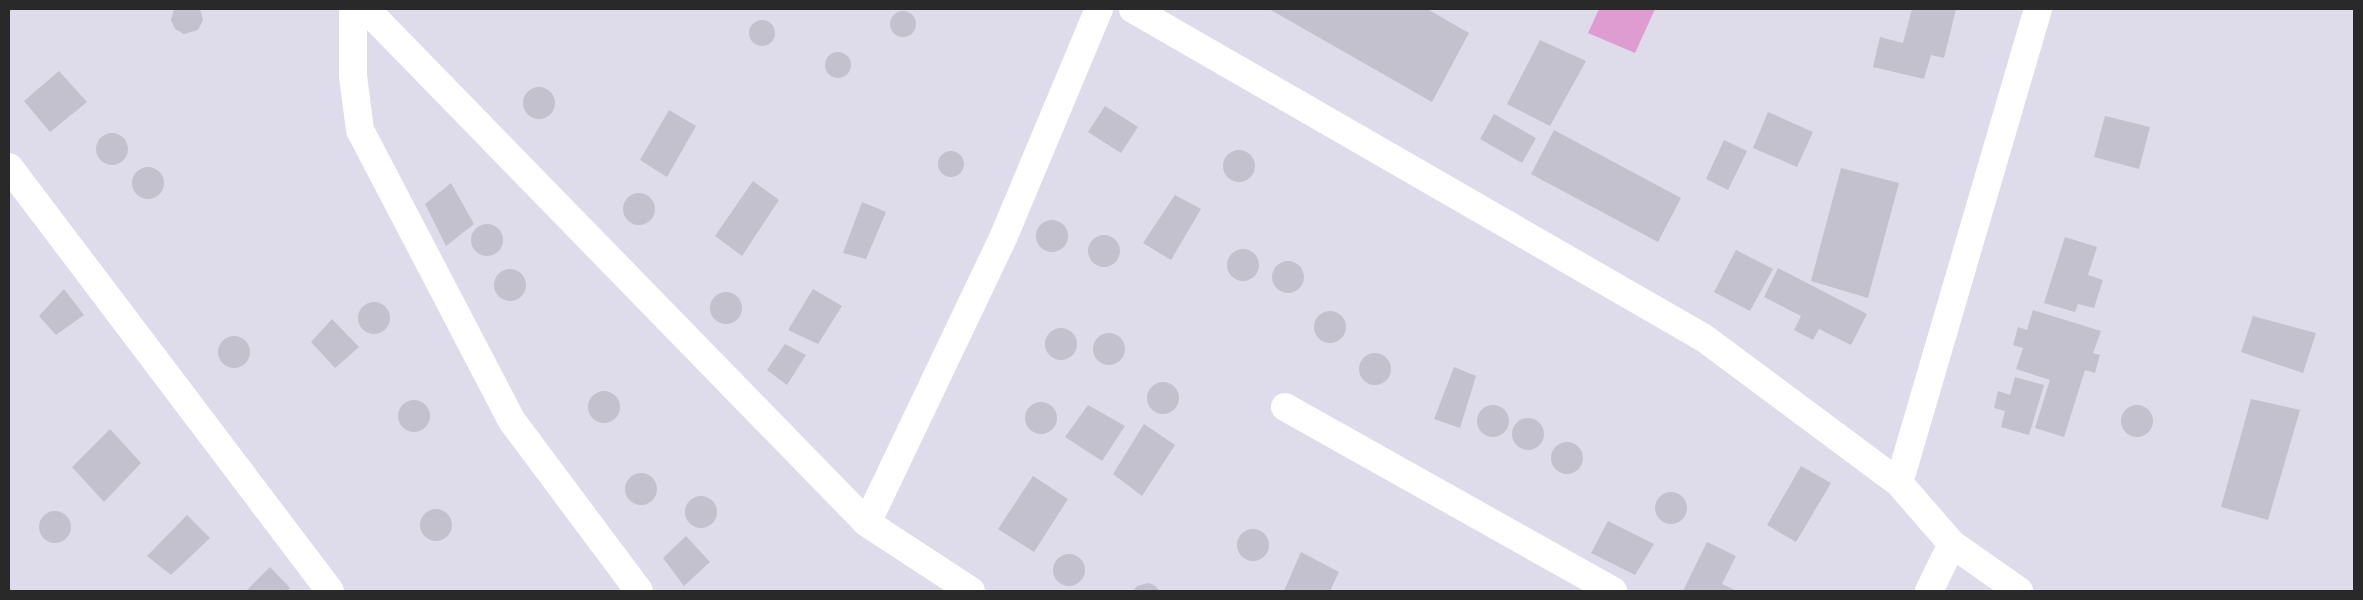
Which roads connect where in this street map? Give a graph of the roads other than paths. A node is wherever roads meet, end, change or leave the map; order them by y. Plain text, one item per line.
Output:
1 (353, 9) edge
2 (366, 9) edge
3 (1100, 9) edge
4 (1133, 9) edge
5 (2038, 9) edge
6 (9, 167) edge
7 (1285, 407) dead end
8 (1899, 483) junction
9 (867, 523) junction
10 (1952, 544) junction
11 (330, 591) edge
12 (639, 591) edge
13 (971, 591) edge
14 (1613, 591) edge
15 (1929, 591) edge
16 (2019, 591) edge

1 - 12 street
2 - 9 street
3 - 9 street
4 - 8 street
5 - 8 street
6 - 11 street
7 - 14 street
8 - 10 street
9 - 13 street
10 - 15 street
10 - 16 street

